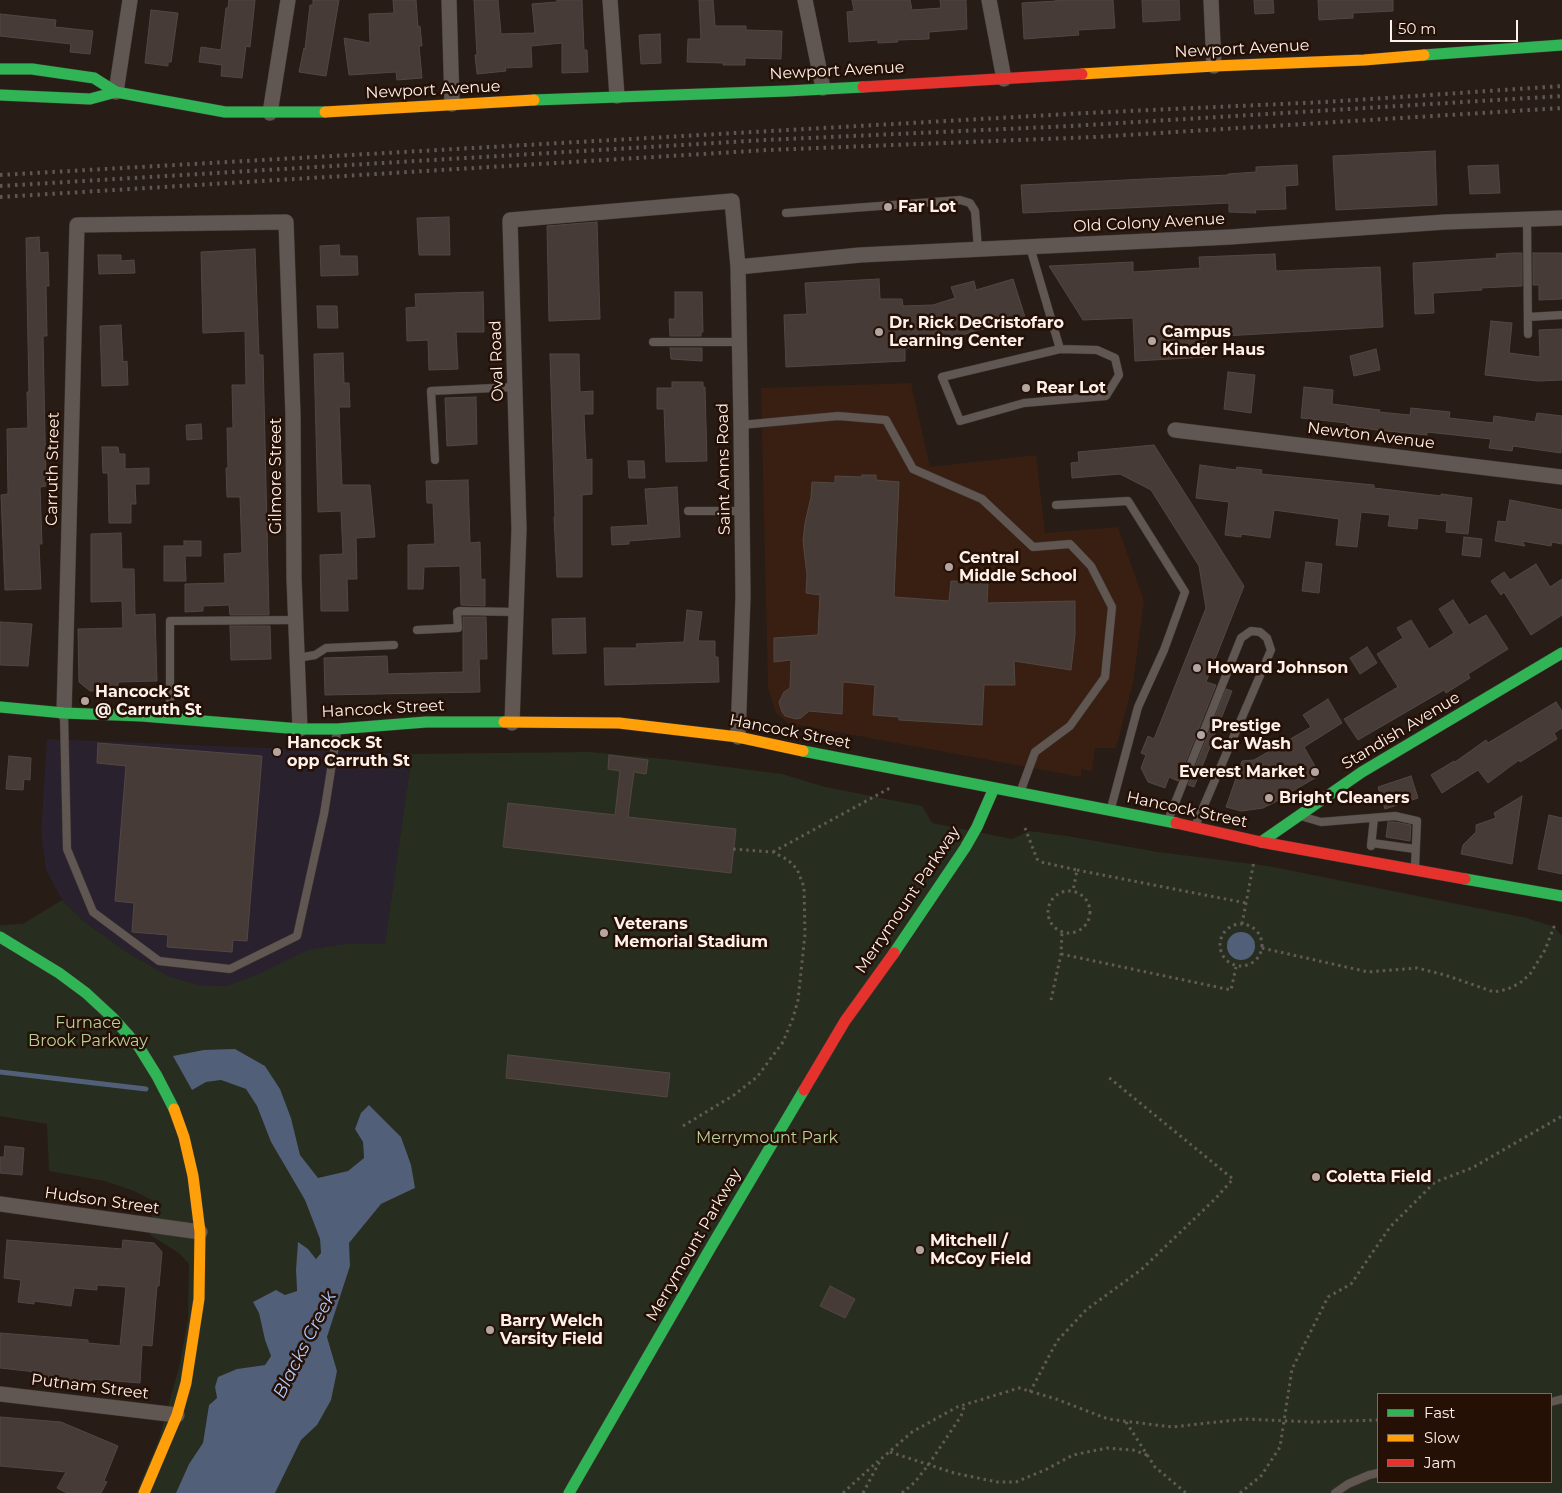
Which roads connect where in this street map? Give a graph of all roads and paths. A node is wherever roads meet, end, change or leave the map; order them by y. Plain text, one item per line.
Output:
1 (130, 0) edge
2 (288, 0) edge
3 (449, 0) edge
4 (610, 0) edge
5 (805, 0) edge
6 (989, 0) edge
7 (1210, 0) edge
8 (1562, 45) edge
9 (1214, 66) junction
10 (0, 69) edge
11 (1004, 79) junction
12 (824, 88) junction
13 (116, 92) junction
14 (0, 95) edge
15 (618, 96) junction
16 (452, 104) junction
17 (270, 113) junction
18 (732, 201) joint
19 (786, 213) dead end
20 (1562, 218) edge
21 (1527, 219) junction
22 (286, 222) joint
23 (1030, 247) junction
24 (978, 250) junction
25 (738, 267) junction
26 (1528, 316) junction
27 (1562, 316) edge
28 (1528, 334) dead end
29 (653, 342) dead end
30 (739, 342) junction
31 (1060, 349) junction
32 (515, 387) junction
33 (741, 425) junction
34 (1175, 430) dead end
35 (435, 460) dead end
36 (1562, 477) edge
37 (1056, 505) dead end
38 (688, 511) dead end
39 (742, 511) junction
40 (516, 612) junction
41 (296, 620) junction
42 (417, 630) dead end
43 (394, 645) dead end
44 (1562, 653) edge
45 (297, 658) junction
46 (0, 708) edge
47 (64, 713) junction
48 (170, 718) junction
49 (512, 723) junction
50 (300, 729) junction
51 (337, 729) junction
52 (738, 737) junction
53 (894, 786) dead end
54 (994, 788) junction
55 (1020, 793) junction
56 (1110, 810) junction
57 (1298, 816) junction
58 (1374, 818) junction
59 (1167, 821) junction
60 (1025, 828) dead end
61 (1194, 828) junction
62 (1260, 842) junction
63 (1372, 843) junction
64 (734, 849) dead end
65 (1415, 850) junction
66 (773, 852) junction
67 (1254, 861) dead end
68 (1370, 861) junction
69 (1077, 870) junction
70 (1415, 870) junction
71 (1073, 891) junction
72 (1562, 896) edge
73 (1246, 903) junction
74 (1242, 924) junction
75 (1556, 925) dead end
76 (1062, 932) junction
77 (0, 937) edge
78 (1262, 948) junction
79 (1061, 954) junction
80 (1236, 967) junction
81 (1051, 1000) dead end
82 (1107, 1076) dead end
83 (1562, 1116) edge
84 (683, 1126) dead end
85 (0, 1204) edge
86 (200, 1232) junction
87 (1030, 1392) junction
88 (0, 1394) edge
89 (965, 1404) junction
90 (177, 1415) junction
91 (1377, 1420) edge
92 (1284, 1421) junction
93 (1126, 1422) junction
94 (889, 1452) junction
95 (1147, 1455) junction
96 (880, 1459) junction
97 (929, 1464) junction
98 (1377, 1473) edge
99 (144, 1493) edge
100 (569, 1493) edge
101 (843, 1493) edge
102 (863, 1493) edge
103 (902, 1493) edge
104 (1186, 1493) edge
105 (1240, 1493) edge
106 (1335, 1493) edge

1 - 13 street
2 - 17 street
3 - 16 street
4 - 15 street
5 - 12 street
6 - 11 street
7 - 9 street
8 - 9 main road, Newport Avenue
9 - 11 main road, Newport Avenue
10 - 13 main road, Newport Avenue
11 - 12 main road, Newport Avenue
12 - 15 main road, Newport Avenue
13 - 14 main road, Newport Avenue
13 - 17 main road, Newport Avenue
15 - 16 main road, Newport Avenue
16 - 17 main road, Newport Avenue
18 - 25 street, Saint Anns Road
18 - 32 street, Oval Road
19 - 24 lane
20 - 21 street, Old Colony Avenue
21 - 23 street, Old Colony Avenue
21 - 26 lane
22 - 41 street, Gilmore Street
22 - 47 street, Carruth Street
23 - 24 street, Old Colony Avenue
23 - 31 lane
24 - 25 street, Old Colony Avenue
25 - 30 street, Saint Anns Road
26 - 27 lane
26 - 28 lane
29 - 30 lane
30 - 33 street, Saint Anns Road
31 - 31 lane
32 - 35 lane
32 - 40 street, Oval Road
33 - 39 street, Saint Anns Road
33 - 55 lane
34 - 36 street, Newton Avenue
37 - 56 lane
38 - 39 lane
39 - 52 street, Saint Anns Road
40 - 42 lane
40 - 49 street, Oval Road
41 - 45 street, Gilmore Street
41 - 48 lane
43 - 45 lane
44 - 57 main road, Standish Avenue
45 - 50 street, Gilmore Street
46 - 47 main road, Hancock Street
47 - 48 main road, Hancock Street
47 - 51 lane
48 - 50 main road, Hancock Street
49 - 51 main road, Hancock Street
49 - 52 main road, Hancock Street
50 - 51 main road, Hancock Street
52 - 54 main road, Hancock Street
53 - 66 path
54 - 55 main road, Hancock Street
54 - 100 main road, Merrymount Parkway
55 - 56 main road, Hancock Street
56 - 59 main road, Hancock Street
57 - 58 lane
57 - 62 main road, Standish Avenue
58 - 63 lane
58 - 65 lane
59 - 61 main road, Hancock Street
59 - 61 lane
60 - 69 path
61 - 62 main road, Hancock Street
62 - 68 main road, Hancock Street
63 - 65 lane
63 - 68 lane
64 - 66 path
65 - 70 lane
66 - 84 path
67 - 73 path
68 - 70 main road, Hancock Street
69 - 71 path
69 - 73 path
70 - 72 main road, Hancock Street
71 - 76 path
71 - 76 path
73 - 74 path
74 - 78 path
74 - 80 path
75 - 78 path
76 - 79 path
77 - 86 main road
78 - 80 path
79 - 80 path
79 - 81 path
82 - 87 path
83 - 92 path
85 - 86 street, Hudson Street
86 - 90 main road
87 - 89 path
87 - 93 path
88 - 90 street, Putnam Street
89 - 94 path
89 - 97 path
90 - 99 main road
91 - 92 path
92 - 93 path
92 - 105 path
93 - 95 path
94 - 96 path
94 - 97 path
95 - 97 path
95 - 104 path
96 - 101 path
96 - 102 path
97 - 103 path
98 - 106 lane

